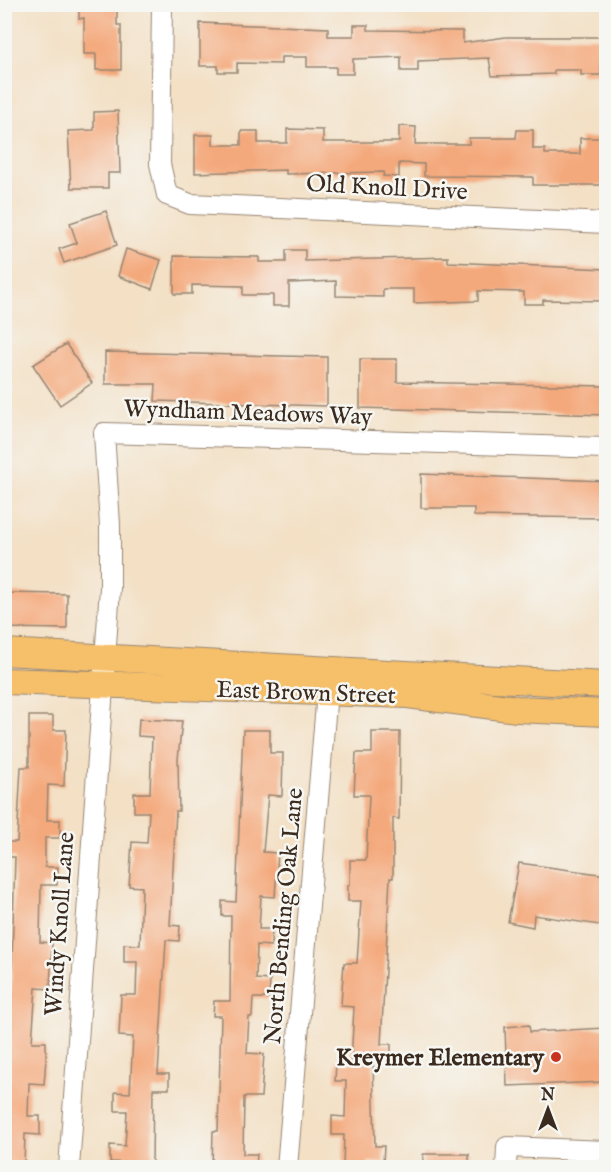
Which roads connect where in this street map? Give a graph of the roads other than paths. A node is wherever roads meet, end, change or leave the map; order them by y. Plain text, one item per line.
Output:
1 (162, 4) edge
2 (606, 223) edge
3 (606, 448) edge
4 (4, 652) edge
5 (104, 657) junction
6 (4, 681) edge
7 (328, 681) junction
8 (101, 684) junction
9 (606, 685) edge
10 (606, 713) edge
11 (606, 1151) edge
12 (69, 1167) edge
13 (287, 1167) edge
14 (506, 1167) edge

1 - 2 street, Old Knoll Drive
3 - 5 street, Wyndham Meadows Way
4 - 5 main road, East Brown Street
5 - 7 main road, East Brown Street
5 - 8 street, Wyndham Meadows Way
6 - 8 main road, East Brown Street
7 - 8 main road, East Brown Street
7 - 9 main road, East Brown Street
7 - 10 main road, East Brown Street
7 - 13 street, North Bending Oak Lane
8 - 12 street, Windy Knoll Lane
11 - 14 street

